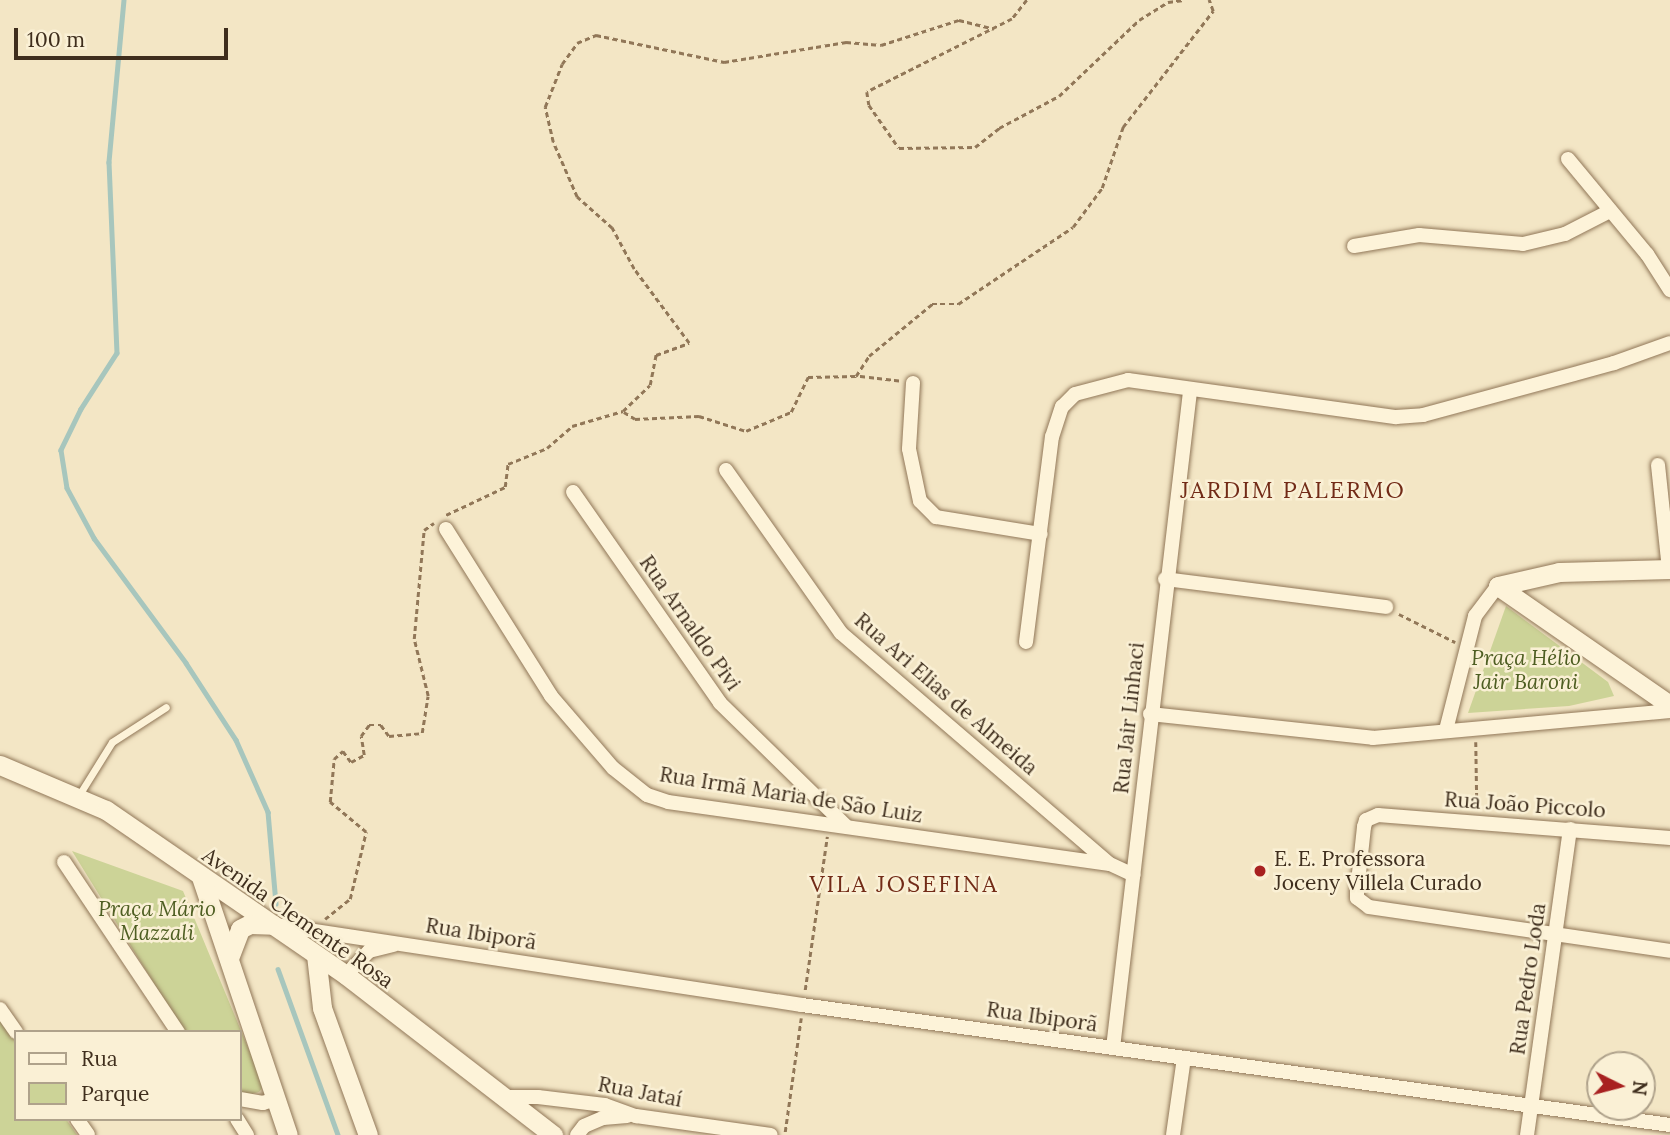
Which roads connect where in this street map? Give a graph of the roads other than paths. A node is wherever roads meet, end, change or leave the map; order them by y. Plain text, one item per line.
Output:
1 (1568, 159) dead end
2 (1609, 211) junction
3 (1354, 246) dead end
4 (1670, 290) edge
5 (1670, 343) edge
6 (913, 383) road end
7 (1190, 392) junction
8 (1658, 465) dead end
9 (726, 470) dead end
10 (573, 492) dead end
11 (446, 529) dead end
12 (1041, 534) junction
13 (1669, 569) edge
14 (1165, 579) junction
15 (1498, 586) junction
16 (1385, 607) road end
17 (1026, 642) dead end
18 (1670, 705) edge
19 (166, 706) dead end
20 (1670, 711) edge
21 (1150, 714) junction
22 (1446, 730) junction
23 (0, 765) edge
24 (79, 795) junction
25 (846, 826) junction
26 (1570, 829) junction
27 (1670, 838) edge
28 (64, 862) dead end
29 (1110, 864) junction
30 (1134, 875) junction
31 (201, 877) junction
32 (273, 925) junction
33 (1555, 933) junction
34 (409, 944) junction
35 (1670, 951) edge
36 (316, 955) junction
37 (229, 958) junction
38 (346, 975) junction
39 (0, 1009) edge
40 (15, 1030) edge
41 (177, 1030) edge
42 (1113, 1048) junction
43 (1184, 1058) junction
44 (500, 1098) junction
45 (242, 1099) edge
46 (275, 1099) junction
47 (1531, 1104) junction
48 (636, 1116) junction
49 (1670, 1125) edge
50 (288, 1135) edge
51 (368, 1135) edge
52 (553, 1135) edge
53 (577, 1135) edge
54 (771, 1135) edge
55 (1173, 1135) edge
56 (1527, 1135) edge

1 - 2 street
2 - 3 street
2 - 4 street
5 - 7 street
6 - 12 street
7 - 12 street
7 - 14 street, Rua Jair Linhaci
8 - 13 street
9 - 29 street, Rua Ari Elias de Almeida
10 - 25 street, Rua Arnaldo Pivi
11 - 25 street, Rua Irmã Maria de São Luiz
12 - 17 street
13 - 15 main road
14 - 16 street
14 - 21 street, Rua Jair Linhaci
15 - 18 main road
15 - 22 street
19 - 24 lane
20 - 22 street
21 - 22 street
21 - 30 street, Rua Jair Linhaci
23 - 24 main road, Avenida Clemente Rosa
24 - 31 main road, Avenida Clemente Rosa
25 - 29 street, Rua Irmã Maria de São Luiz
26 - 27 street, Rua João Piccolo
26 - 33 street, Rua Pedro Loda
26 - 33 street, Rua João Piccolo
28 - 41 street
29 - 30 street, Rua Irmã Maria de São Luiz
30 - 42 street, Rua Jair Linhaci
31 - 32 main road, Avenida Clemente Rosa
31 - 37 main road
32 - 34 street, Rua Ibiporã
32 - 36 main road, Avenida Clemente Rosa
32 - 37 main road
33 - 35 street
33 - 47 street, Rua Pedro Loda
34 - 38 street, Rua Ibiporã
34 - 42 street, Rua Ibiporã
36 - 38 main road, Avenida Clemente Rosa
36 - 51 main road
37 - 46 main road
38 - 44 main road, Avenida Clemente Rosa
39 - 40 street
42 - 43 street, Rua Ibiporã
43 - 47 street, Rua Ibiporã
43 - 55 street
44 - 48 street, Rua Jataí
44 - 52 main road, Avenida Clemente Rosa
45 - 46 street
46 - 50 main road
47 - 49 street, Rua Ibiporã
47 - 56 street, Rua Pedro Loda
48 - 53 street
48 - 54 street, Rua Jataí

